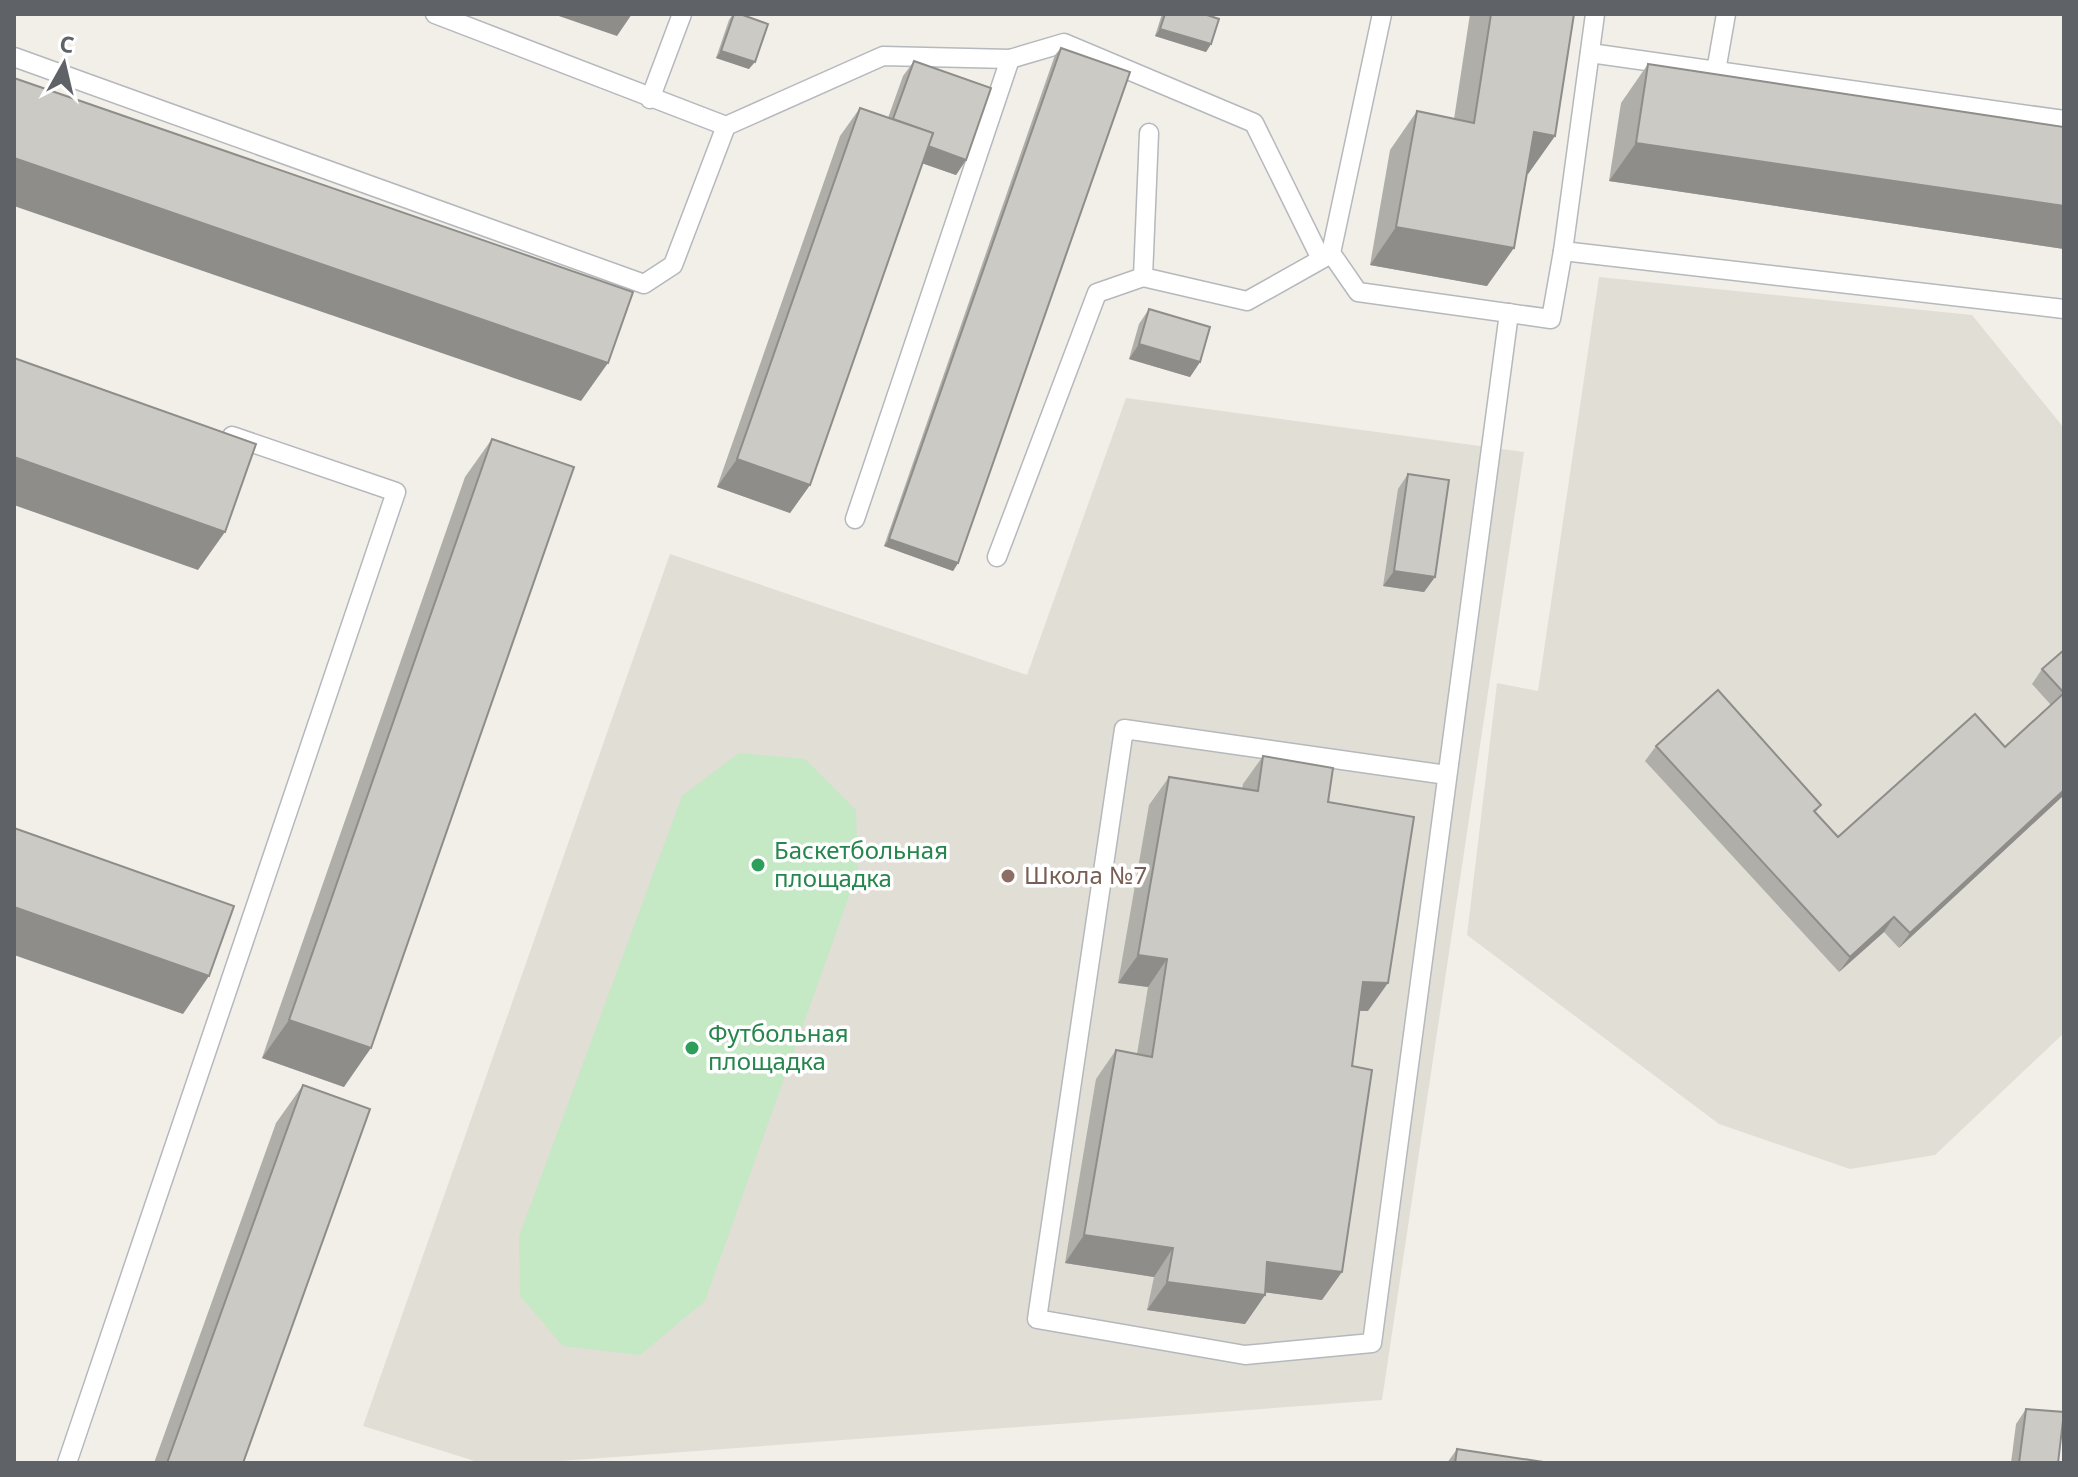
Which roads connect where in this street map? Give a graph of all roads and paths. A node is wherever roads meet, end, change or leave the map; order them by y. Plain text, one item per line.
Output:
1 (435, 14) edge
2 (682, 14) edge
3 (1382, 14) edge
4 (1595, 14) edge
5 (1726, 14) edge
6 (1590, 53) junction
7 (14, 57) edge
8 (1010, 59) junction
9 (1716, 71) junction
10 (650, 99) junction
11 (2064, 120) edge
12 (726, 126) junction
13 (1149, 133) dead end
14 (1563, 251) junction
15 (1326, 256) junction
16 (1143, 277) junction
17 (2064, 309) edge
18 (1509, 313) junction
19 (220, 432) edge
20 (855, 519) dead end
21 (997, 557) dead end
22 (1447, 775) junction
23 (67, 1463) edge

1 - 10 lane
2 - 10 lane
3 - 15 lane
4 - 6 lane
5 - 9 lane
6 - 9 lane
6 - 14 lane
7 - 12 lane
8 - 12 lane
8 - 15 lane
8 - 20 lane
9 - 11 lane
10 - 12 lane
13 - 16 lane
14 - 17 lane
14 - 18 lane
15 - 16 lane
15 - 18 lane
16 - 21 lane
18 - 22 lane
19 - 23 lane
22 - 22 lane

